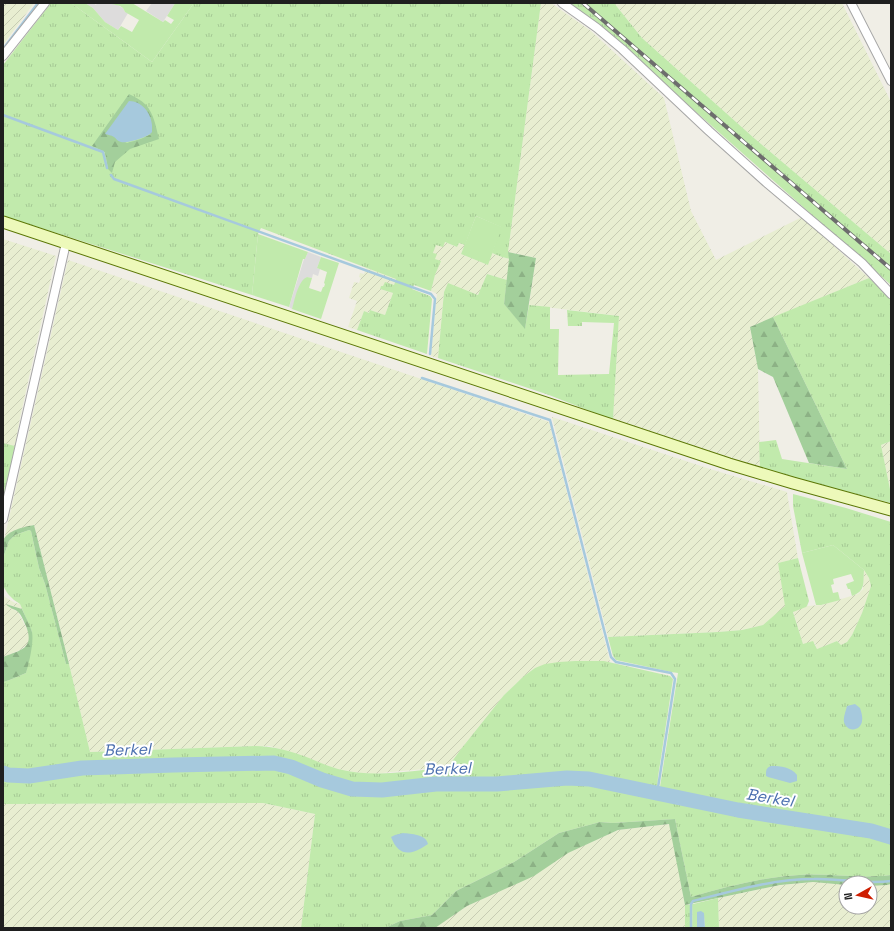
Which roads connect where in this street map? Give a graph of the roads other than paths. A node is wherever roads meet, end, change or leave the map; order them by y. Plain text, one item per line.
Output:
1 (45, 3) edge
2 (562, 3) edge
3 (851, 3) edge
4 (3, 56) edge
5 (891, 81) edge
6 (3, 222) edge
7 (66, 243) junction
8 (891, 294) edge
9 (891, 510) edge
10 (3, 519) edge

1 - 4 street
2 - 8 street
3 - 5 street
6 - 7 main road
7 - 9 main road
7 - 10 street

